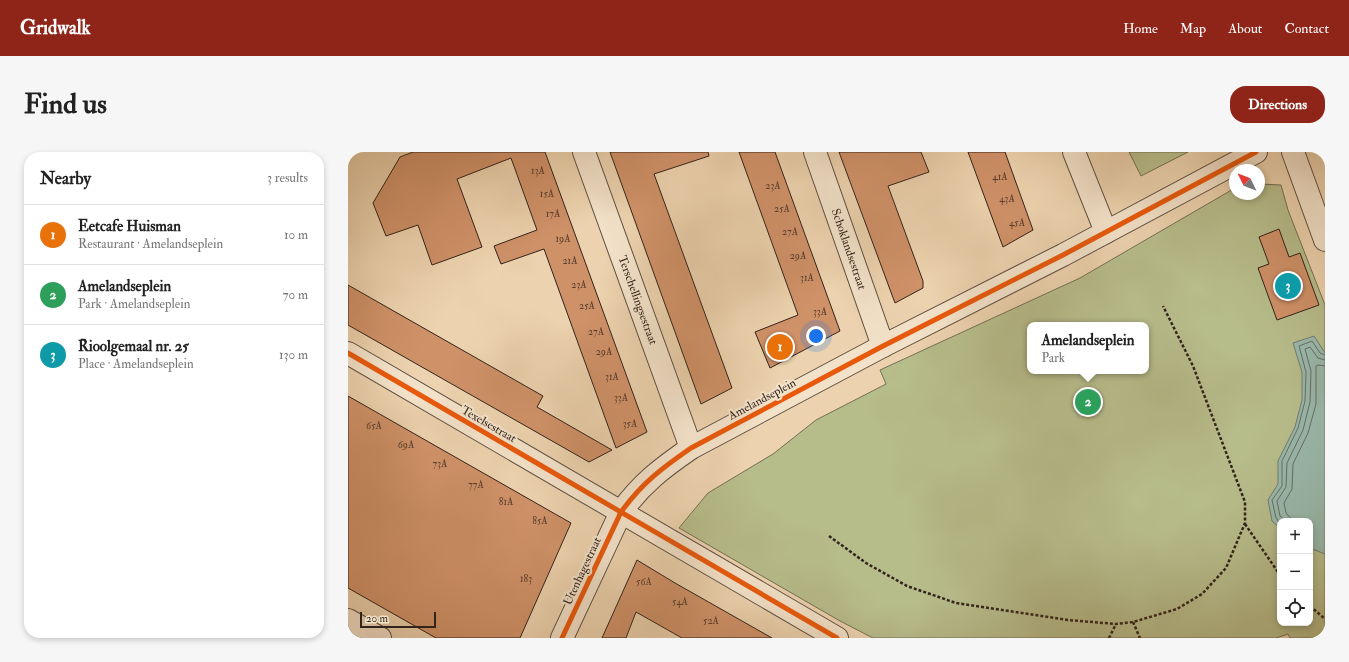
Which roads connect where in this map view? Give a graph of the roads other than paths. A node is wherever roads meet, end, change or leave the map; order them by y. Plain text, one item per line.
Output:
1 (584, 152) edge
2 (815, 152) edge
3 (1074, 152) edge
4 (1256, 152) edge
5 (1293, 152) edge
6 (1106, 232) junction
7 (1325, 240) edge
8 (883, 346) junction
9 (348, 353) edge
10 (691, 448) junction
11 (621, 512) junction
12 (348, 620) edge
13 (380, 638) edge
14 (562, 638) edge
15 (837, 638) edge

1 - 10 street, Terschellingsestraat
2 - 8 street, Schoklandsestraat
3 - 6 street
4 - 6 street, Amelandseplein
5 - 7 street
6 - 8 street, Amelandseplein
8 - 10 street, Amelandseplein
9 - 11 street, Texelsestraat
10 - 11 street, Amelandseplein
11 - 14 street, Utenhagestraat
11 - 15 street
12 - 13 street

